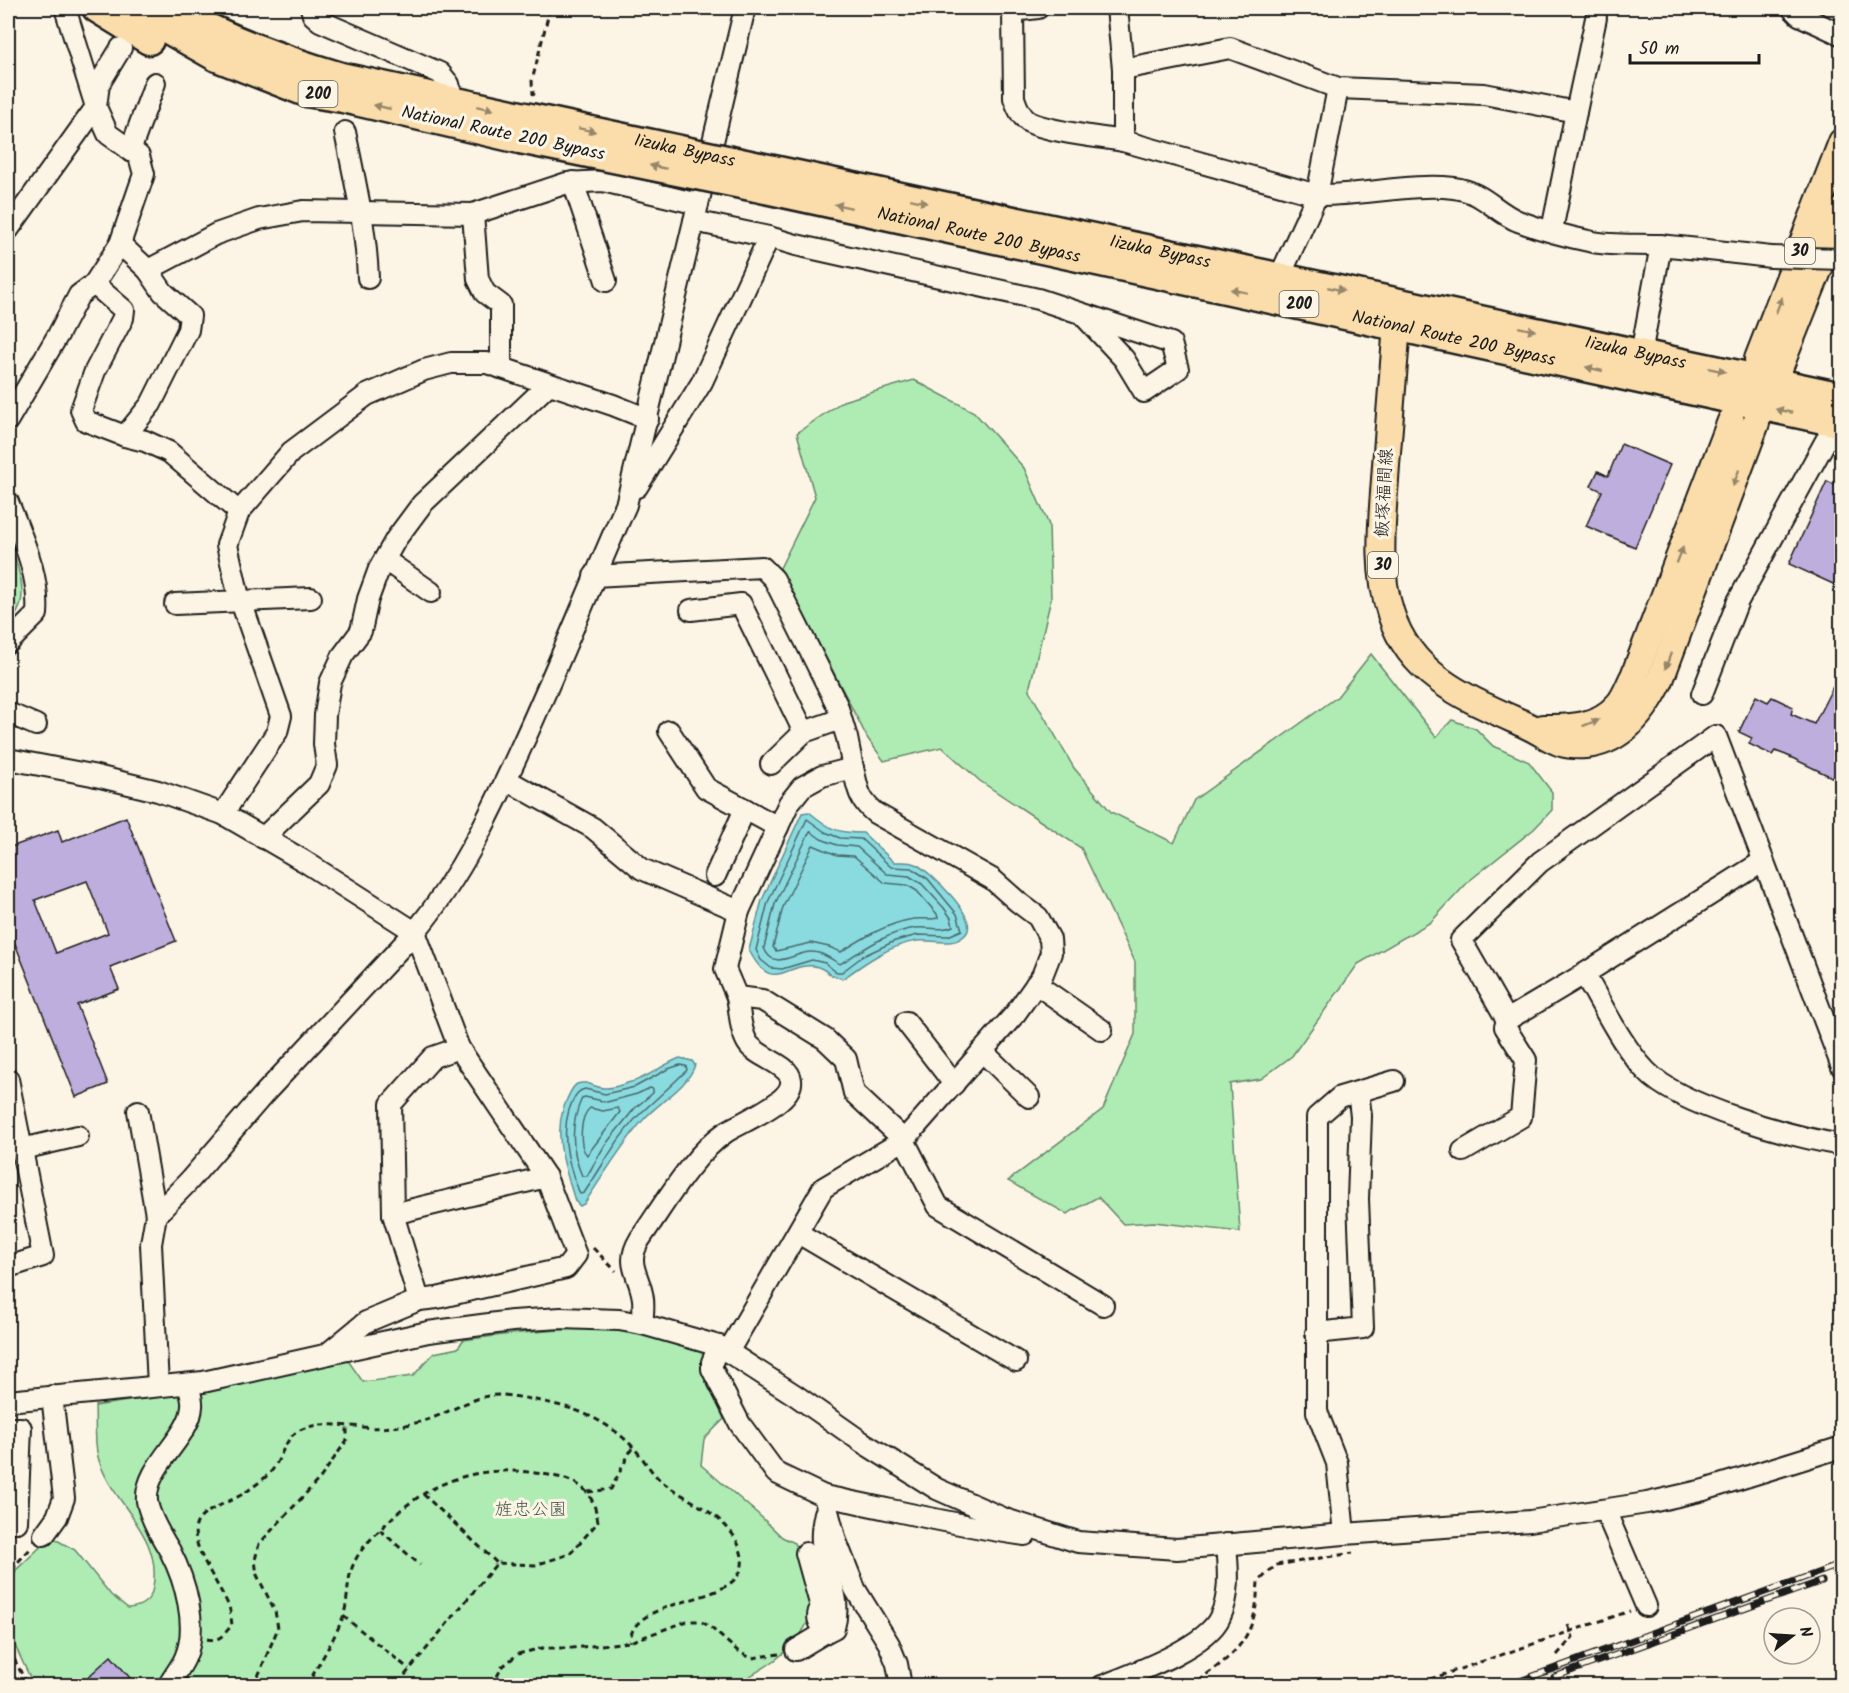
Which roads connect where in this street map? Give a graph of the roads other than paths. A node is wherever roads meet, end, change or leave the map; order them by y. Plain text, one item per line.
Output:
1 (65, 8) edge
2 (97, 8) edge
3 (131, 8) edge
4 (171, 8) edge
5 (208, 8) edge
6 (311, 8) edge
7 (745, 8) edge
8 (1038, 8) edge
9 (1118, 8) edge
10 (1792, 8) edge
11 (1596, 18) dead end
12 (1842, 35) edge
13 (121, 48) dead end
14 (1123, 69) junction
15 (310, 81) junction
16 (155, 83) dead end
17 (1338, 88) junction
18 (453, 102) junction
19 (96, 107) junction
20 (1576, 112) junction
21 (532, 118) junction
22 (345, 132) dead end
23 (1123, 141) junction
24 (1842, 142) edge
25 (130, 151) junction
26 (573, 182) junction
27 (1317, 195) junction
28 (1842, 211) edge
29 (362, 212) junction
30 (696, 212) junction
31 (473, 214) junction
32 (8, 230) edge
33 (1552, 230) junction
34 (769, 237) junction
35 (120, 244) junction
36 (1661, 245) junction
37 (1842, 259) edge
38 (148, 270) junction
39 (368, 278) dead end
40 (606, 281) dead end
41 (94, 284) junction
42 (1275, 287) junction
43 (1083, 315) junction
44 (1397, 325) junction
45 (1641, 354) junction
46 (501, 368) junction
47 (548, 385) junction
48 (1840, 414) edge
49 (648, 419) junction
50 (8, 420) edge
51 (1731, 421) dead end
52 (1756, 423) dead end
53 (125, 436) junction
54 (8, 502) edge
55 (626, 505) junction
56 (239, 512) junction
57 (385, 560) junction
58 (594, 576) junction
59 (431, 592) dead end
60 (311, 598) dead end
61 (241, 601) junction
62 (175, 604) dead end
63 (691, 610) dead end
64 (8, 643) edge
65 (1702, 694) dead end
66 (8, 713) edge
67 (841, 719) junction
68 (36, 725) dead end
69 (1534, 728) junction
70 (669, 731) dead end
71 (804, 732) junction
72 (8, 759) edge
73 (771, 764) dead end
74 (853, 768) junction
75 (507, 780) junction
76 (745, 809) junction
77 (223, 814) junction
78 (778, 827) junction
79 (263, 838) junction
80 (1762, 862) junction
81 (715, 876) dead end
82 (739, 911) junction
83 (415, 932) junction
84 (1584, 974) junction
85 (1036, 984) junction
86 (737, 997) junction
87 (1507, 1020) junction
88 (906, 1022) dead end
89 (1102, 1030) dead end
90 (459, 1048) junction
91 (982, 1051) junction
92 (1842, 1067) edge
93 (8, 1079) edge
94 (1394, 1081) dead end
95 (954, 1084) junction
96 (1358, 1092) junction
97 (1029, 1097) dead end
98 (138, 1111) dead end
99 (78, 1136) dead end
100 (904, 1140) junction
101 (1842, 1145) edge
102 (22, 1149) junction
103 (1463, 1150) dead end
104 (546, 1177) junction
105 (393, 1214) junction
106 (156, 1215) junction
107 (798, 1233) junction
108 (8, 1267) edge
109 (419, 1300) junction
110 (1103, 1305) dead end
111 (642, 1324) junction
112 (1316, 1333) junction
113 (723, 1349) junction
114 (325, 1356) junction
115 (1016, 1361) dead end
116 (188, 1384) junction
117 (158, 1386) junction
118 (52, 1396) junction
119 (8, 1401) edge
120 (8, 1428) edge
121 (1842, 1447) edge
122 (826, 1501) junction
123 (1605, 1509) junction
124 (8, 1522) edge
125 (1344, 1534) junction
126 (44, 1535) road end
127 (1078, 1542) junction
128 (1226, 1544) junction
129 (806, 1554) dead end
130 (1646, 1606) road end
131 (826, 1632) junction
132 (796, 1650) road end
133 (168, 1686) edge
134 (901, 1686) edge
135 (1102, 1686) edge

1 - 19 street
2 - 15 highway
3 - 15 highway, National Route 200 Bypass / 200
4 - 15 highway, 200
5 - 15 highway
6 - 18 street
7 - 30 street
8 - 23 street
9 - 14 street
10 - 12 street
11 - 20 street
13 - 19 street
14 - 17 street
14 - 23 street
15 - 18 highway, 200
21 -> 15 highway, National Route 200 Bypass / 200
16 - 25 street
17 - 20 street
17 - 27 street
18 -> 21 highway, 200
19 - 25 street
19 - 32 street
20 - 33 street
21 - 42 highway, National Route 200 Bypass / 200, bridge
22 - 29 street
23 - 27 street
28 -> 24 main road, 30
25 - 35 street
26 - 30 street
26 - 31 street
26 - 40 street
27 - 33 street
27 - 42 street
29 - 31 street
29 - 38 street
29 - 39 street
30 - 34 street
30 - 49 street
31 - 46 street
33 - 36 street
34 - 43 street
34 - 55 street
35 - 38 street
35 - 41 street
36 - 37 street, bridge
36 - 45 street
38 - 53 street
41 - 50 street
41 - 53 street
42 - 44 highway, National Route 200 Bypass / 200
42 -> 45 highway, Iizuka Bypass / 200
43 - 43 street
48 -> 44 highway, National Route 200 Bypass / 200
44 - 69 main road, 飯塚福間線 / 30
45 -> 48 highway, Iizuka Bypass / 200
46 - 47 street
46 - 56 street
47 - 49 street
47 - 57 street
48 - 65 street
49 - 55 street
69 -> 51 main road, 飯塚福間線 / 30
52 -> 69 main road, 飯塚福間線 / 30
53 - 56 street
54 - 64 street
55 - 58 street
56 - 61 street
57 - 59 street
57 - 79 street
58 - 67 street
58 - 75 street
60 - 61 street
61 - 62 street
61 - 77 street
63 - 71 street
66 - 68 street
67 - 71 street
67 - 74 street
70 - 76 street
71 - 73 street
72 - 77 street
74 - 78 street
74 - 85 street
75 - 82 street
75 - 83 street
76 - 78 street
76 - 81 street
77 - 79 street
78 - 82 street
79 - 83 street
80 - 84 street
80 - 87 street
80 - 92 street
82 - 86 street
83 - 90 street
83 - 106 street
84 - 87 street
84 - 101 street
85 - 89 street
85 - 91 street
86 - 100 street
86 - 111 street
87 - 103 street
88 - 95 street
90 - 104 street
90 - 105 street
91 - 95 street
91 - 97 street
93 - 102 street
94 - 96 street
95 - 100 street
96 - 112 street
96 - 112 street
98 - 106 street
99 - 102 street
100 - 107 street
100 - 110 street
102 - 108 street
104 - 105 street
104 - 109 street
105 - 109 street
106 - 117 street
107 - 113 street
107 - 115 street
109 - 114 street
111 - 113 street
111 - 114 street
112 - 125 street
113 - 122 street
113 - 127 street
114 - 116 street
116 - 117 street
116 - 133 street
117 - 118 street
118 - 119 street
118 - 126 street
120 - 124 street
121 - 123 street
122 - 127 street
122 - 131 street
122 - 134 street
123 - 125 street
123 - 130 street
125 - 128 street
127 - 128 street
128 - 135 street
129 - 131 street
131 - 132 street

